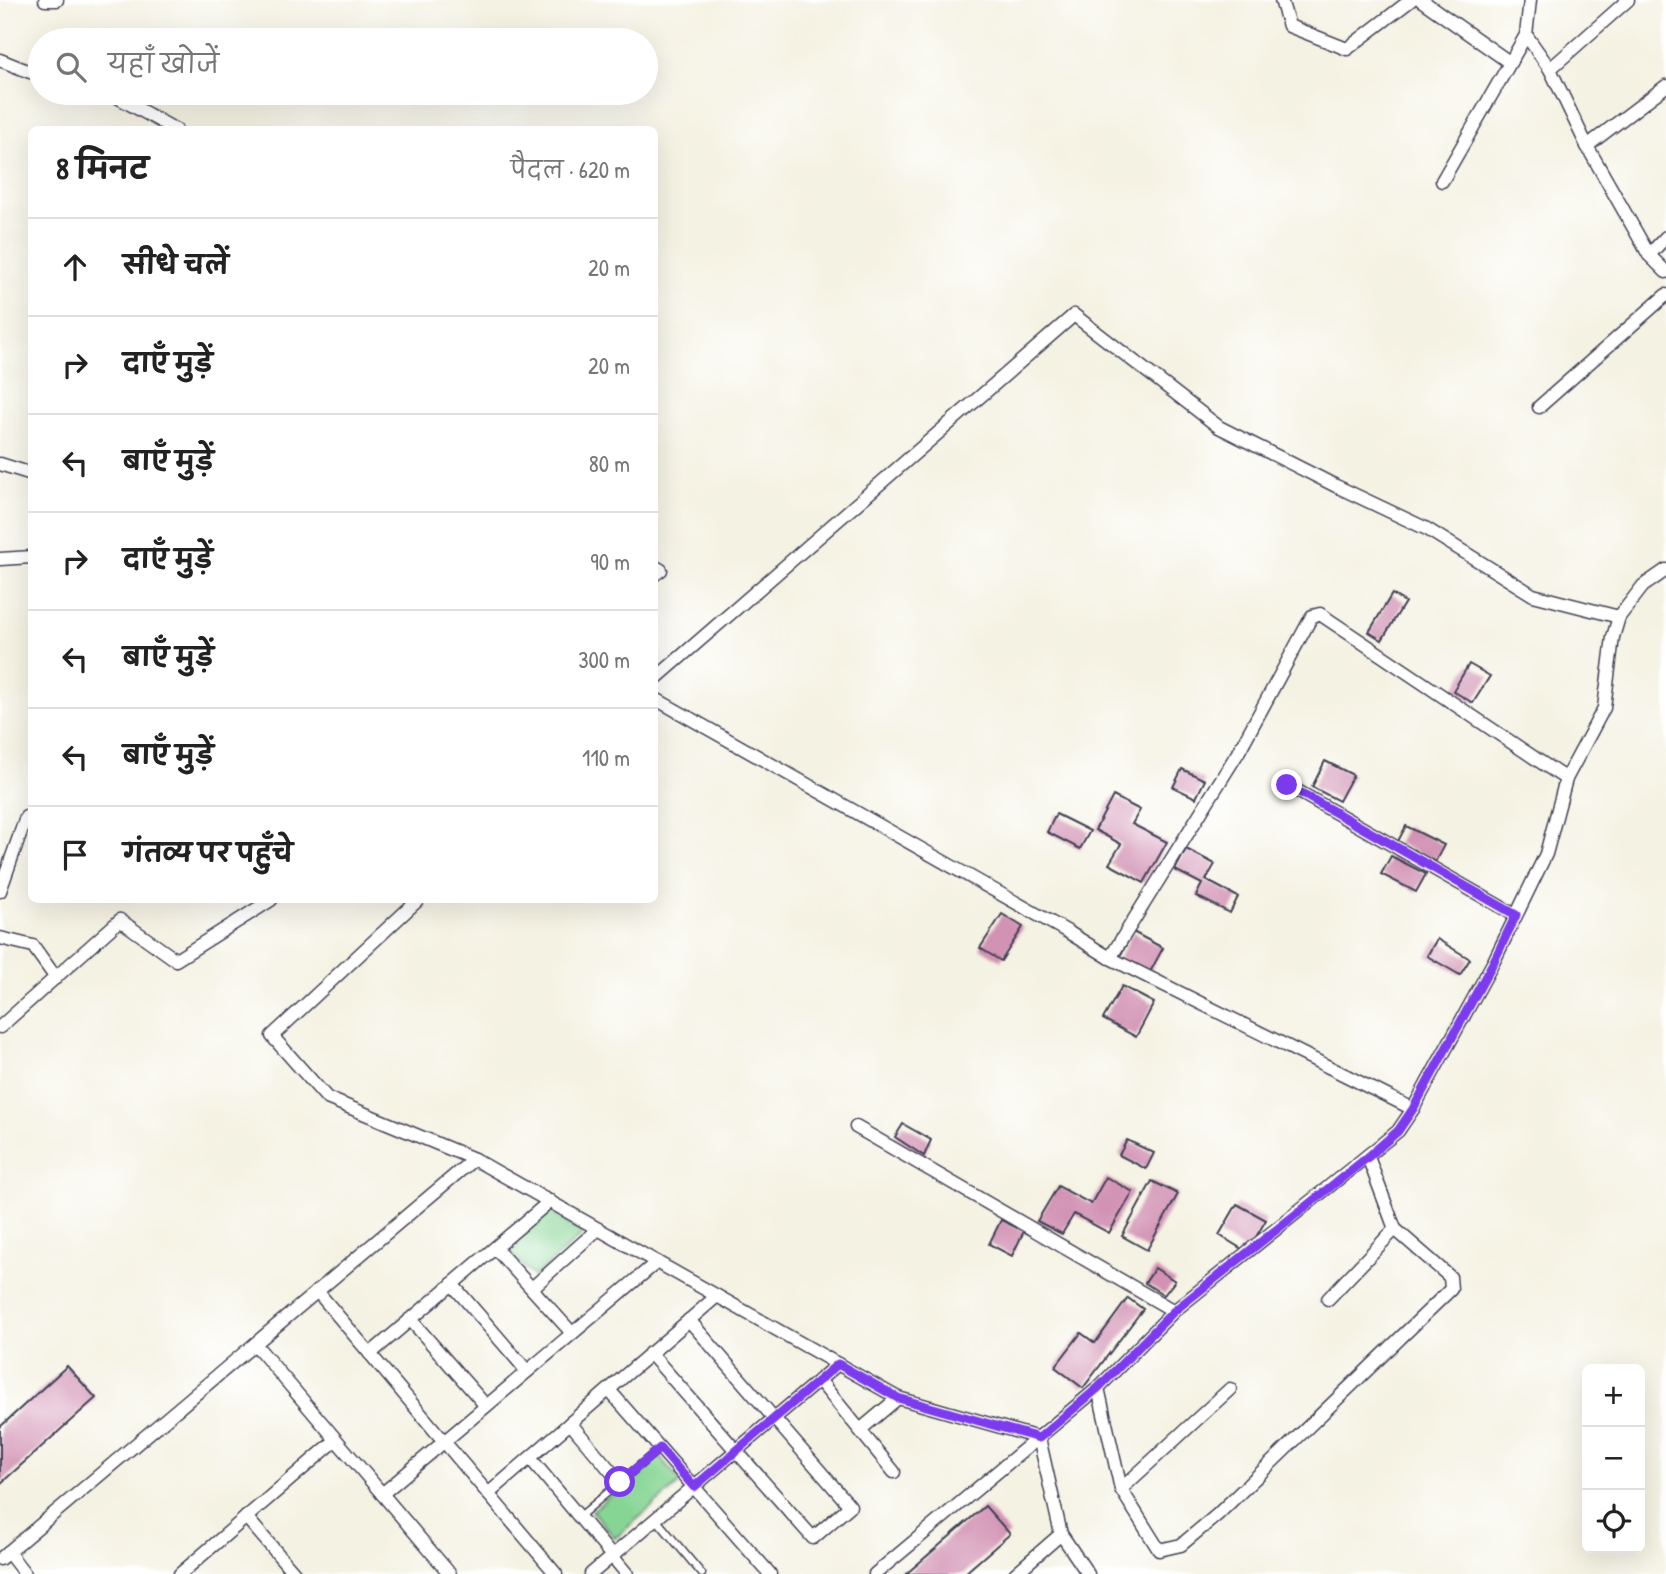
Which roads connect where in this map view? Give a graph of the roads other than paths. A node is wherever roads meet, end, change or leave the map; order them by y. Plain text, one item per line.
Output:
1 (45, 0) edge
2 (57, 0) edge
3 (1281, 0) edge
4 (1411, 0) edge
5 (1421, 0) edge
6 (1530, 0) edge
7 (1628, 0) edge
8 (1526, 35) junction
9 (0, 60) edge
10 (1510, 62) junction
11 (1550, 69) junction
12 (28, 71) edge
13 (1666, 86) edge
14 (131, 105) edge
15 (169, 126) edge
16 (1587, 146) junction
17 (1441, 181) dead end
18 (1666, 237) edge
19 (1650, 255) junction
20 (1666, 272) edge
21 (1666, 295) edge
22 (1539, 407) dead end
23 (0, 464) edge
24 (28, 473) edge
25 (28, 557) edge
26 (0, 559) edge
27 (1666, 570) edge
28 (1619, 617) junction
29 (658, 677) edge
30 (658, 700) edge
31 (1566, 779) junction
32 (1287, 785) dead end
33 (26, 817) dead end
34 (0, 891) edge
35 (266, 903) edge
36 (415, 903) edge
37 (1516, 915) junction
38 (0, 938) edge
39 (1110, 958) junction
40 (56, 978) junction
41 (0, 1027) edge
42 (1413, 1109) junction
43 (856, 1127) dead end
44 (1368, 1157) junction
45 (474, 1159) junction
46 (550, 1201) junction
47 (598, 1229) junction
48 (1395, 1229) junction
49 (495, 1248) junction
50 (657, 1262) junction
51 (452, 1284) junction
52 (532, 1288) junction
53 (317, 1291) junction
54 (717, 1296) junction
55 (1328, 1299) dead end
56 (1174, 1311) junction
57 (410, 1319) junction
58 (689, 1320) junction
59 (572, 1333) junction
60 (255, 1344) junction
61 (650, 1353) junction
62 (370, 1354) junction
63 (838, 1364) junction
64 (527, 1371) junction
65 (819, 1380) junction
66 (1098, 1388) junction
67 (1230, 1389) dead end
68 (609, 1390) junction
69 (898, 1398) junction
70 (486, 1406) junction
71 (774, 1419) junction
72 (570, 1423) junction
73 (860, 1430) junction
74 (1039, 1438) junction
75 (336, 1440) junction
76 (444, 1441) junction
77 (660, 1448) junction
78 (736, 1451) junction
79 (530, 1458) junction
80 (894, 1472) dead end
81 (620, 1482) junction
82 (694, 1487) junction
83 (1121, 1489) junction
84 (382, 1494) junction
85 (488, 1494) junction
86 (246, 1517) junction
87 (579, 1517) junction
88 (656, 1518) junction
89 (1060, 1534) junction
90 (4, 1556) edge
91 (612, 1556) junction
92 (25, 1574) edge
93 (180, 1574) edge
94 (295, 1574) edge
95 (450, 1574) edge
96 (556, 1574) edge
97 (591, 1574) edge
98 (627, 1574) edge
99 (702, 1574) edge
100 (770, 1574) edge
101 (875, 1574) edge
102 (1015, 1574) edge
103 (1088, 1574) edge

1 - 2 street
3 - 4 street
5 - 10 street
6 - 8 street
7 - 11 street
8 - 10 street
8 - 11 street
9 - 12 street
10 - 17 street
11 - 16 street
13 - 16 street
14 - 15 street
16 - 19 street
18 - 19 street
19 - 20 street
21 - 22 street
23 - 24 street
25 - 26 street
27 - 28 street
28 - 29 street
28 - 31 street
30 - 39 street
31 - 37 street
31 - 39 street
32 - 37 street
33 - 34 street
35 - 40 street
36 - 45 street
37 - 42 street
38 - 40 street
39 - 42 street
40 - 41 street
42 - 44 street
43 - 56 street
44 - 48 street
44 - 56 street
45 - 46 street
45 - 53 street
46 - 47 street
46 - 49 street
47 - 50 street
47 - 52 street
48 - 55 street
48 - 83 street
49 - 51 street
49 - 52 street
50 - 54 street
50 - 59 street
51 - 57 street
51 - 64 street
52 - 59 street
53 - 60 street
53 - 62 street
54 - 58 street
54 - 63 street
56 - 66 street
57 - 62 street
57 - 70 street
58 - 61 street
58 - 71 street
59 - 64 street
60 - 75 street
60 - 90 street
61 - 68 street
61 - 78 street
62 - 76 street
63 - 65 street
63 - 69 street
64 - 70 street
65 - 71 street
65 - 73 street
66 - 74 street
66 - 83 street
67 - 83 street
68 - 72 street
68 - 77 street
69 - 73 street
69 - 74 street
70 - 76 street
71 - 78 street
71 - 78 street
72 - 79 street
72 - 81 street
73 - 80 street
74 - 89 street
74 - 101 street
75 - 84 street
75 - 86 street
76 - 84 street
76 - 85 street
77 - 81 lane
77 - 82 street
78 - 82 street
79 - 85 street
79 - 87 street
81 - 87 lane
82 - 88 street
82 - 100 street
84 - 95 street
85 - 96 street
86 - 93 street
86 - 94 street
87 - 91 street
88 - 91 street
88 - 99 lane
89 - 102 street
89 - 103 street
90 - 92 street
91 - 97 street
91 - 98 street

